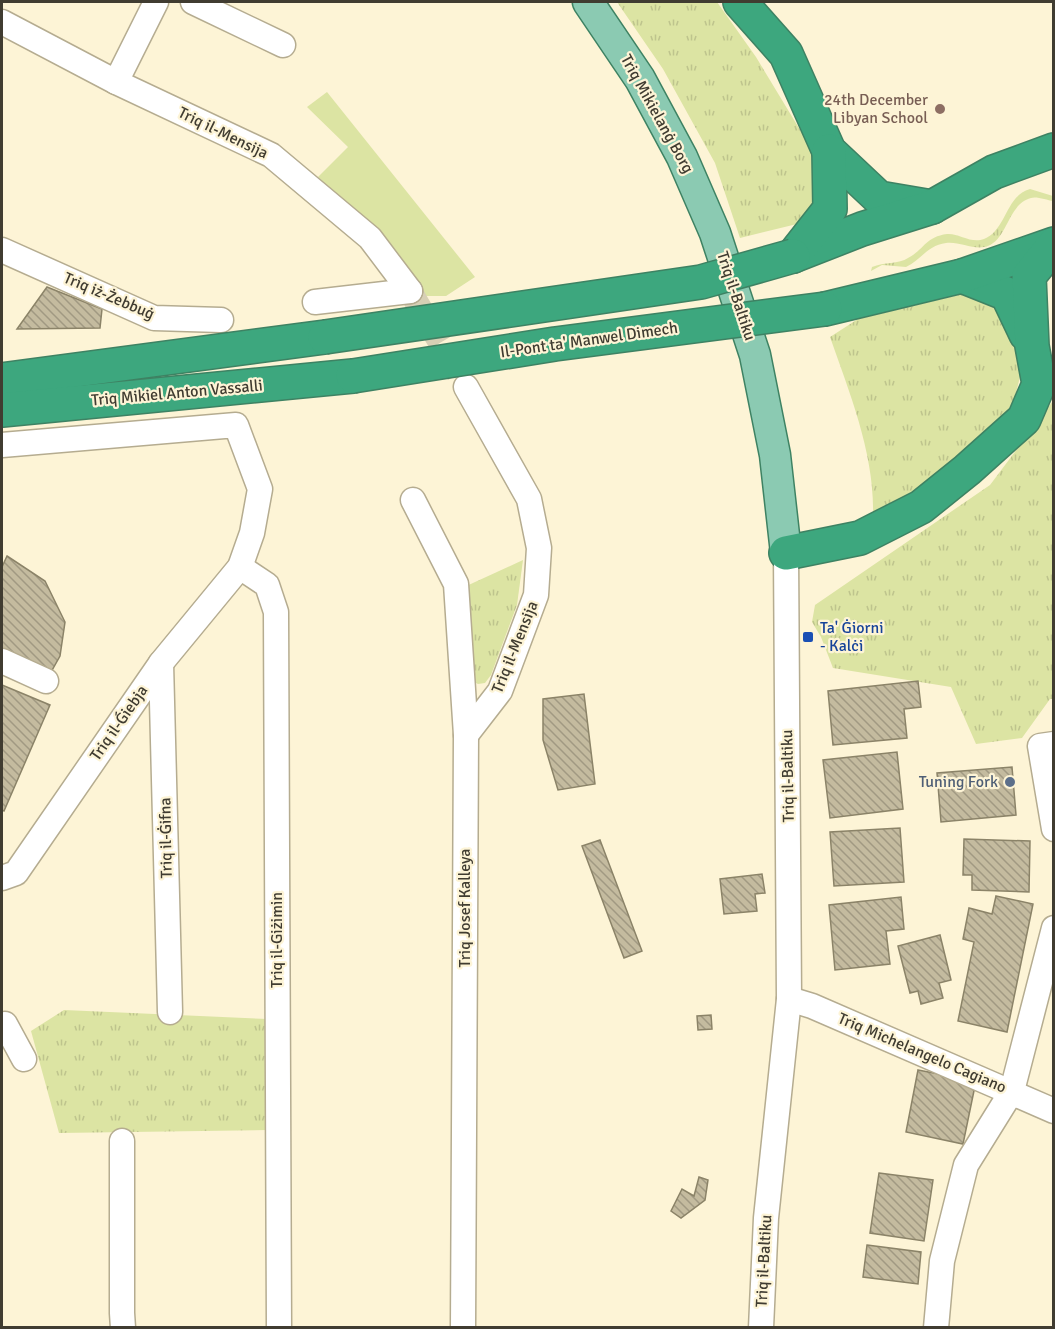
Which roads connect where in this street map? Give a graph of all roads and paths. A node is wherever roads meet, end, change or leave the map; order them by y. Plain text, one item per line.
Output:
1 (156, 2) edge
2 (193, 2) edge
3 (588, 2) edge
4 (740, 2) edge
5 (2, 22) edge
6 (283, 45) dead end
7 (116, 82) junction
8 (1053, 150) edge
9 (830, 151) junction
10 (932, 207) junction
11 (715, 233) joint
12 (1053, 244) edge
13 (2, 250) edge
14 (793, 256) junction
15 (962, 276) junction
16 (315, 302) dead end
17 (221, 320) dead end
18 (1032, 346) junction
19 (353, 376) joint
20 (2, 380) edge
21 (466, 387) tunnel mouth
22 (2, 410) edge
23 (2, 445) edge
24 (413, 500) dead end
25 (786, 553) junction
26 (240, 567) junction
27 (2, 661) edge
28 (161, 663) junction
29 (46, 681) dead end
30 (466, 735) junction
31 (1047, 745) edge
32 (1053, 829) edge
33 (2, 878) edge
34 (1053, 928) edge
35 (789, 999) junction
36 (170, 1012) dead end
37 (2, 1026) edge
38 (24, 1059) dead end
39 (1012, 1091) junction
40 (1053, 1111) edge
41 (122, 1141) dead end
42 (123, 1328) edge
43 (279, 1328) edge
44 (463, 1328) edge
45 (761, 1328) edge
46 (936, 1328) edge

1 - 7 street
2 - 6 street
3 - 11 main road, Triq Mikielanġ Borg
4 - 9 highway
5 - 7 street, Triq il-Mensija
7 - 16 street, Triq il-Mensija
8 - 10 highway
9 - 10 highway
9 - 14 highway
10 - 14 highway
11 - 25 main road, Triq il-Baltiku
12 - 15 highway
12 - 18 highway
13 - 17 street, Triq iż-Żebbuġ
14 - 20 highway, Triq Mikiel Anton Vassalli, bridge
15 - 18 highway
15 - 19 highway, Il-Pont ta' Manwel Dimech, bridge
18 - 25 highway
19 - 22 highway, Triq Mikiel Anton Vassalli
21 - 30 street, Triq il-Mensija
23 - 26 street
24 - 30 street, Triq Josef Kalleya
25 - 35 street, Triq il-Baltiku
26 - 28 street, Triq il-Ǵiebja
26 - 43 street, Triq il-Giżimin
27 - 29 street
28 - 33 street, Triq il-Ǵiebja
28 - 36 street, Triq il-Ġifna
30 - 44 street, Triq Josef Kalleya
31 - 32 street
34 - 39 street
35 - 39 street, Triq Michelangelo Cagiano
35 - 45 street, Triq il-Baltiku
37 - 38 street
39 - 40 street, Triq Michelangelo Cagiano
39 - 46 street
41 - 42 street

